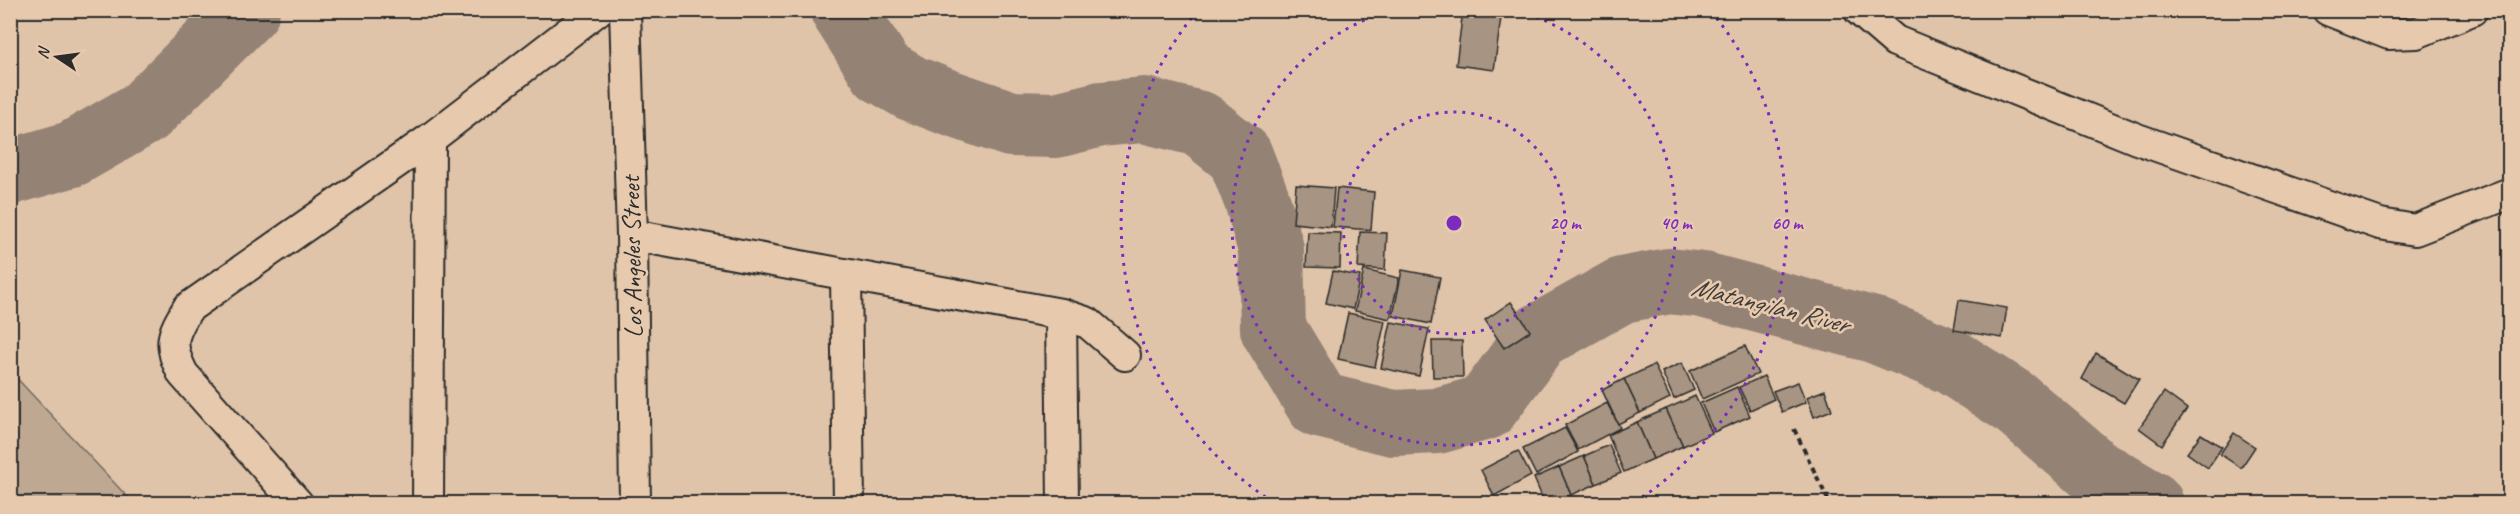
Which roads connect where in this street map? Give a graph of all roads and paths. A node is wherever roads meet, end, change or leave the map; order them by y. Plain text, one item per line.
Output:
1 (598, 10) edge
2 (625, 10) edge
3 (1859, 10) edge
4 (2328, 10) edge
5 (2472, 10) edge
6 (430, 140) junction
7 (2510, 193) edge
8 (632, 235) junction
9 (846, 275) junction
10 (1061, 314) junction
11 (1125, 355) dead end
12 (1794, 429) dead end
13 (298, 504) edge
14 (428, 504) edge
15 (635, 504) edge
16 (849, 504) edge
17 (1063, 504) edge
18 (1830, 504) edge

1 - 6 street
2 - 8 street, Los Angeles Street
3 - 7 street
4 - 5 street
6 - 13 street
6 - 14 street
8 - 9 street
8 - 15 street, Los Angeles Street
9 - 10 street
9 - 16 street
10 - 11 street
10 - 17 street
12 - 18 path

